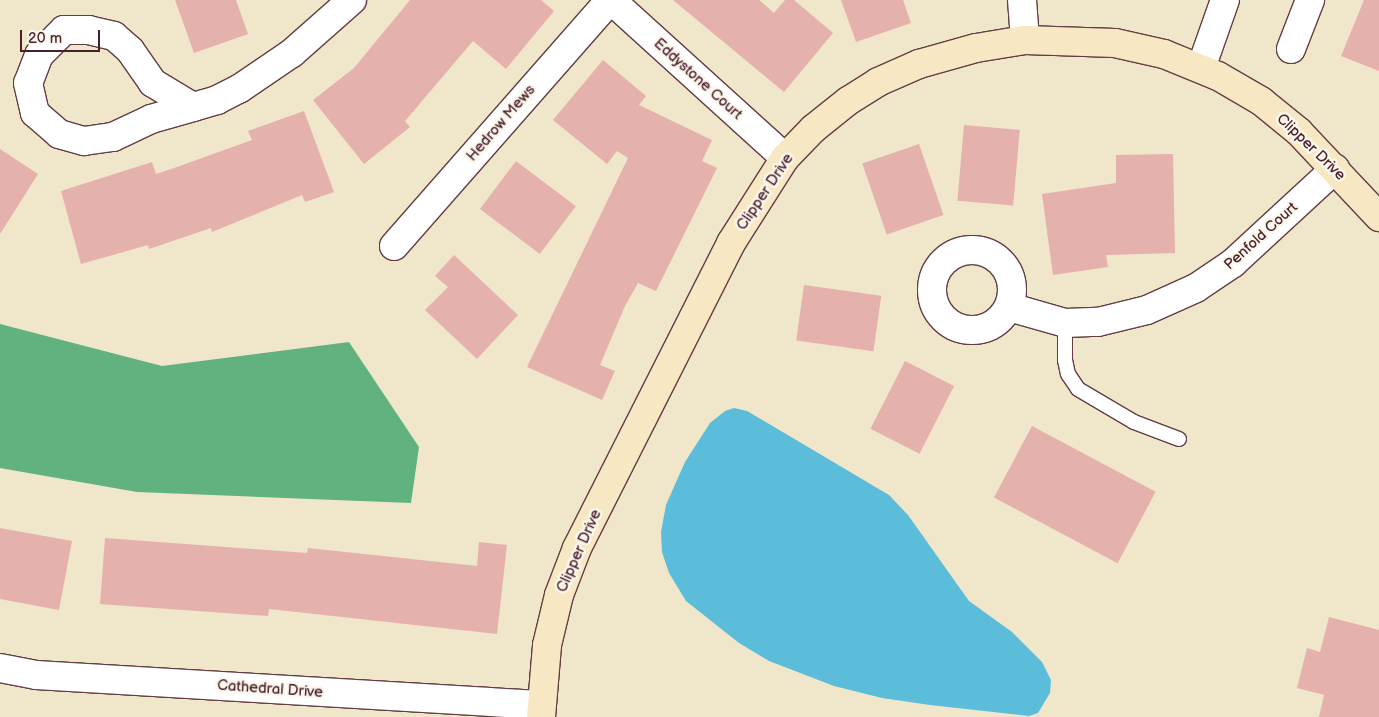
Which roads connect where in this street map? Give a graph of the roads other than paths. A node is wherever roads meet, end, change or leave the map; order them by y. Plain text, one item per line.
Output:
1 (352, 0) edge
2 (610, 0) edge
3 (1022, 0) edge
4 (1225, 0) edge
5 (1310, 0) edge
6 (1025, 40) junction
7 (1291, 49) dead end
8 (1201, 68) junction
9 (193, 107) junction
10 (785, 158) junction
11 (1335, 169) junction
12 (1379, 216) edge
13 (394, 246) dead end
14 (1009, 307) dead end
15 (1065, 323) junction
16 (1179, 439) dead end
17 (0, 668) edge
18 (541, 711) edge

1 - 9 street
2 - 10 street, Eddystone Court
2 - 13 street, Hedrow Mews
3 - 6 street
4 - 8 street
5 - 7 street
6 - 8 street, Clipper Drive
6 - 10 street, Clipper Drive
8 - 11 street, Clipper Drive
9 - 9 street
10 - 18 street, Clipper Drive
11 - 12 street, Clipper Drive
11 - 15 street, Penfold Court
14 - 15 street, Penfold Court
15 - 16 lane
17 - 18 street, Cathedral Drive

